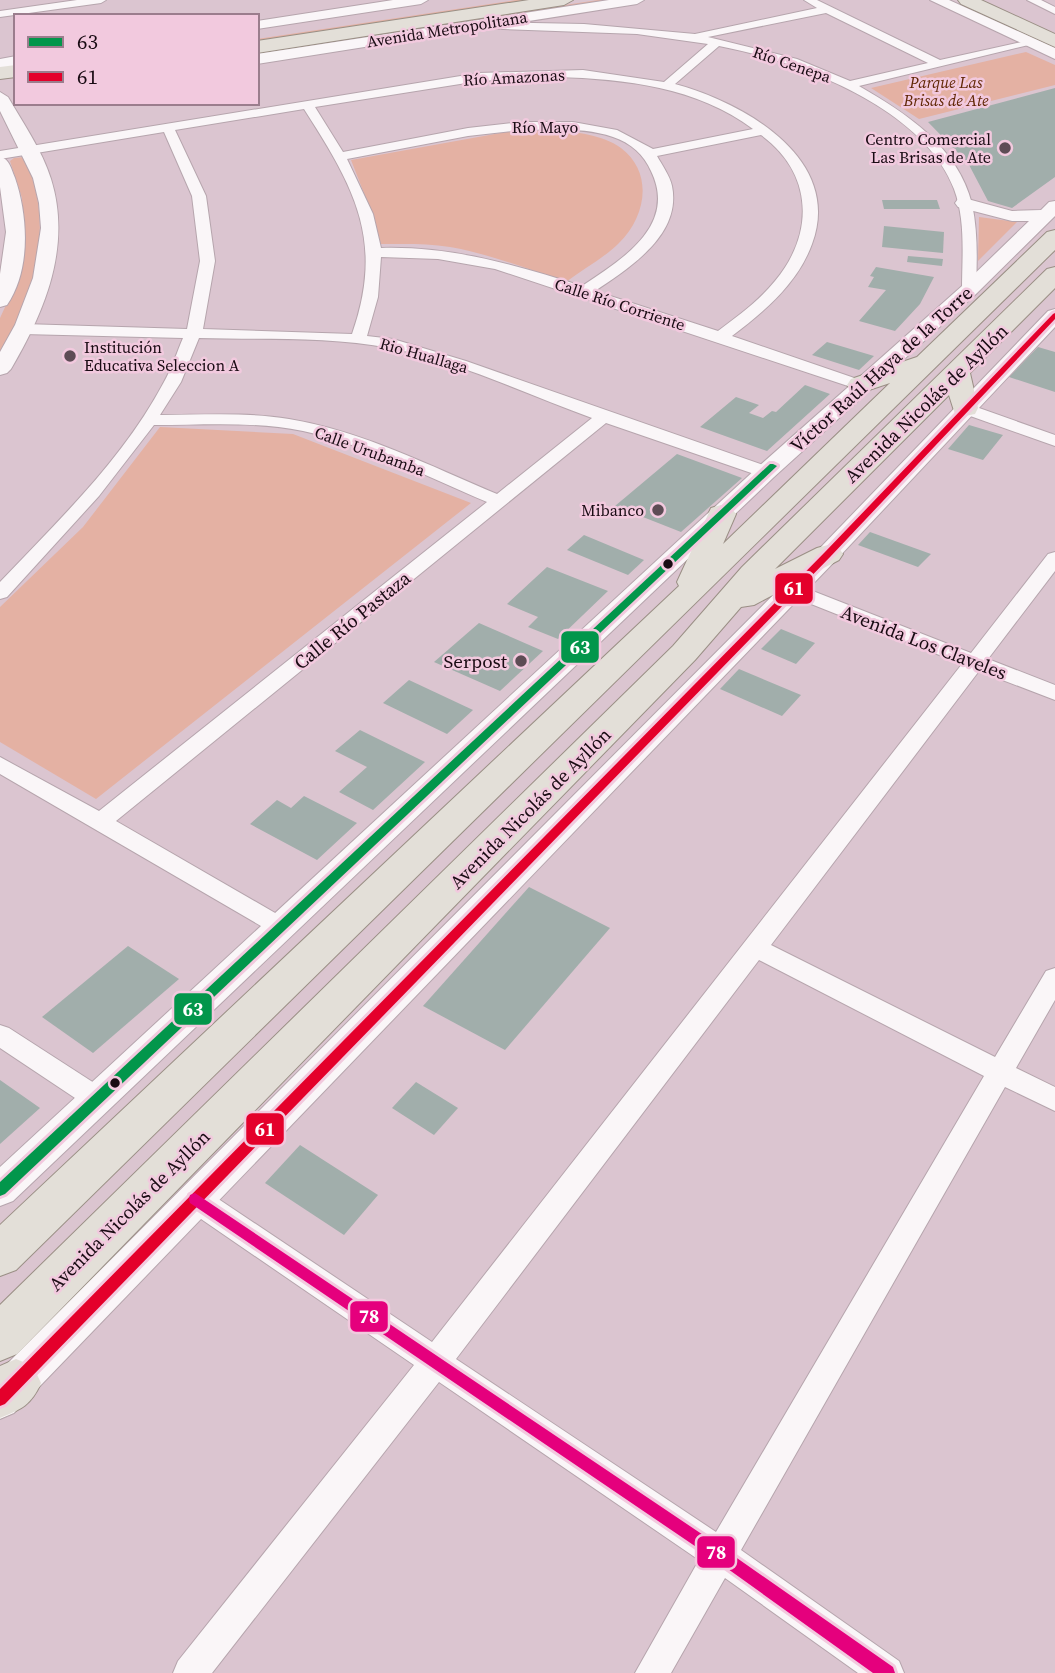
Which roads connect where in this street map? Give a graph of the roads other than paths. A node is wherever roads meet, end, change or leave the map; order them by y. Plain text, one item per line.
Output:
1 (101, 0) edge
2 (415, 0) edge
3 (485, 0) edge
4 (564, 0) edge
5 (637, 0) edge
6 (809, 0) edge
7 (937, 0) edge
8 (967, 0) edge
9 (1032, 0) edge
10 (995, 5) edge
11 (828, 9) junction
12 (1055, 11) edge
13 (0, 14) edge
14 (259, 25) edge
15 (478, 25) junction
16 (1055, 27) edge
17 (259, 34) edge
18 (690, 37) junction
19 (1055, 41) edge
20 (718, 42) junction
21 (1031, 43) junction
22 (259, 47) edge
23 (1055, 54) edge
24 (259, 59) edge
25 (938, 64) junction
26 (849, 85) junction
27 (666, 86) junction
28 (0, 98) edge
29 (307, 105) junction
30 (168, 128) junction
31 (765, 131) junction
32 (30, 150) junction
33 (648, 153) junction
34 (0, 155) edge
35 (341, 156) junction
36 (0, 162) edge
37 (964, 203) junction
38 (1052, 219) edge
39 (374, 253) junction
40 (1055, 274) edge
41 (969, 290) junction
42 (583, 292) junction
43 (0, 301) edge
44 (1055, 314) edge
45 (23, 329) junction
46 (193, 334) junction
47 (720, 337) junction
48 (358, 339) junction
49 (928, 362) junction
50 (0, 369) edge
51 (957, 373) junction
52 (860, 385) junction
53 (965, 408) junction
54 (604, 417) junction
55 (152, 420) junction
56 (1055, 440) edge
57 (766, 472) junction
58 (500, 501) junction
59 (721, 514) junction
60 (828, 554) junction
61 (1055, 558) edge
62 (793, 590) junction
63 (0, 593) edge
64 (688, 593) junction
65 (723, 609) junction
66 (974, 661) junction
67 (1055, 693) edge
68 (0, 764) edge
69 (100, 822) junction
70 (281, 927) junction
71 (754, 947) junction
72 (1055, 978) edge
73 (0, 1035) edge
74 (1001, 1072) junction
75 (96, 1098) junction
76 (1055, 1100) edge
77 (0, 1190) edge
78 (195, 1199) junction
79 (0, 1255) edge
80 (436, 1361) junction
81 (4, 1379) edge
82 (719, 1554) junction
83 (190, 1673) edge
84 (652, 1673) edge
85 (887, 1673) edge

1 - 13 street
2 - 14 street, Avenida Metropolitana
3 - 17 main road, Avenida Metropolitana
4 - 22 main road, Avenida Metropolitana
5 - 15 street, Avenida Metropolitana
6 - 11 street
7 - 10 main road
7 - 21 street
8 - 10 main road
9 - 12 street
10 - 16 main road
10 - 19 main road
11 - 18 street
11 - 25 street
15 - 18 street, Río Cenepa
15 - 24 street, Avenida Metropolitana
18 - 20 street, Río Cenepa
20 - 26 street, Río Cenepa
20 - 27 street
21 - 23 street
21 - 25 street
25 - 26 street
26 - 37 street, Río Cenepa
27 - 29 street, Río Amazonas
27 - 31 street, Río Amazonas
28 - 32 street
29 - 30 street, Río Amazonas
29 - 35 street
30 - 32 street, Río Amazonas
30 - 46 street
31 - 33 street
31 - 47 street, Río Amazonas
32 - 34 street, Río Amazonas
32 - 45 street
33 - 35 street, Río Mayo
33 - 42 street, Río Mayo
35 - 39 street
36 - 43 street
37 - 38 street
37 - 41 street, Río Cenepa
38 - 41 street, Víctor Raúl Haya de la Torre
38 - 49 main road, Avenida Nicolás de Ayllón
39 - 42 street, Calle Río Corriente
39 - 48 street
40 - 51 main road, Avenida Nicolás de Ayllón
41 - 52 street, Víctor Raúl Haya de la Torre
42 - 47 street, Calle Río Corriente
44 - 53 street
45 - 46 street, Rio Huallaga
45 - 50 street
46 - 48 street, Rio Huallaga
46 - 55 street
47 - 52 street, Calle Río Corriente
48 - 54 street, Rio Huallaga
49 - 52 main road
49 - 64 main road, Avenida Nicolás de Ayllón
51 - 53 main road
51 - 65 main road, Avenida Nicolás de Ayllón
52 - 57 street, Víctor Raúl Haya de la Torre
53 - 56 street
53 - 60 street
54 - 57 street, Rio Huallaga
54 - 58 street, Calle Río Pastaza
55 - 58 street, Calle Urubamba
55 - 63 street
57 - 59 street, Víctor Raúl Haya de la Torre
58 - 69 street, Calle Río Pastaza
59 - 64 main road
59 - 70 street, Víctor Raúl Haya de la Torre
60 - 62 street
60 - 65 main road
61 - 66 street
62 - 66 street, Avenida Los Claveles
62 - 78 street
64 - 79 main road, Avenida Nicolás de Ayllón
65 - 81 main road, Avenida Nicolás de Ayllón
66 - 67 street, Avenida Los Claveles
66 - 71 street
68 - 69 street
69 - 70 street
70 - 75 street, Víctor Raúl Haya de la Torre
71 - 74 street
71 - 80 street
72 - 74 street
73 - 75 street
74 - 76 street
74 - 82 street
75 - 77 street, Víctor Raúl Haya de la Torre
78 - 80 street
78 - 81 street
80 - 82 street
80 - 83 street
82 - 84 street
82 - 85 street

